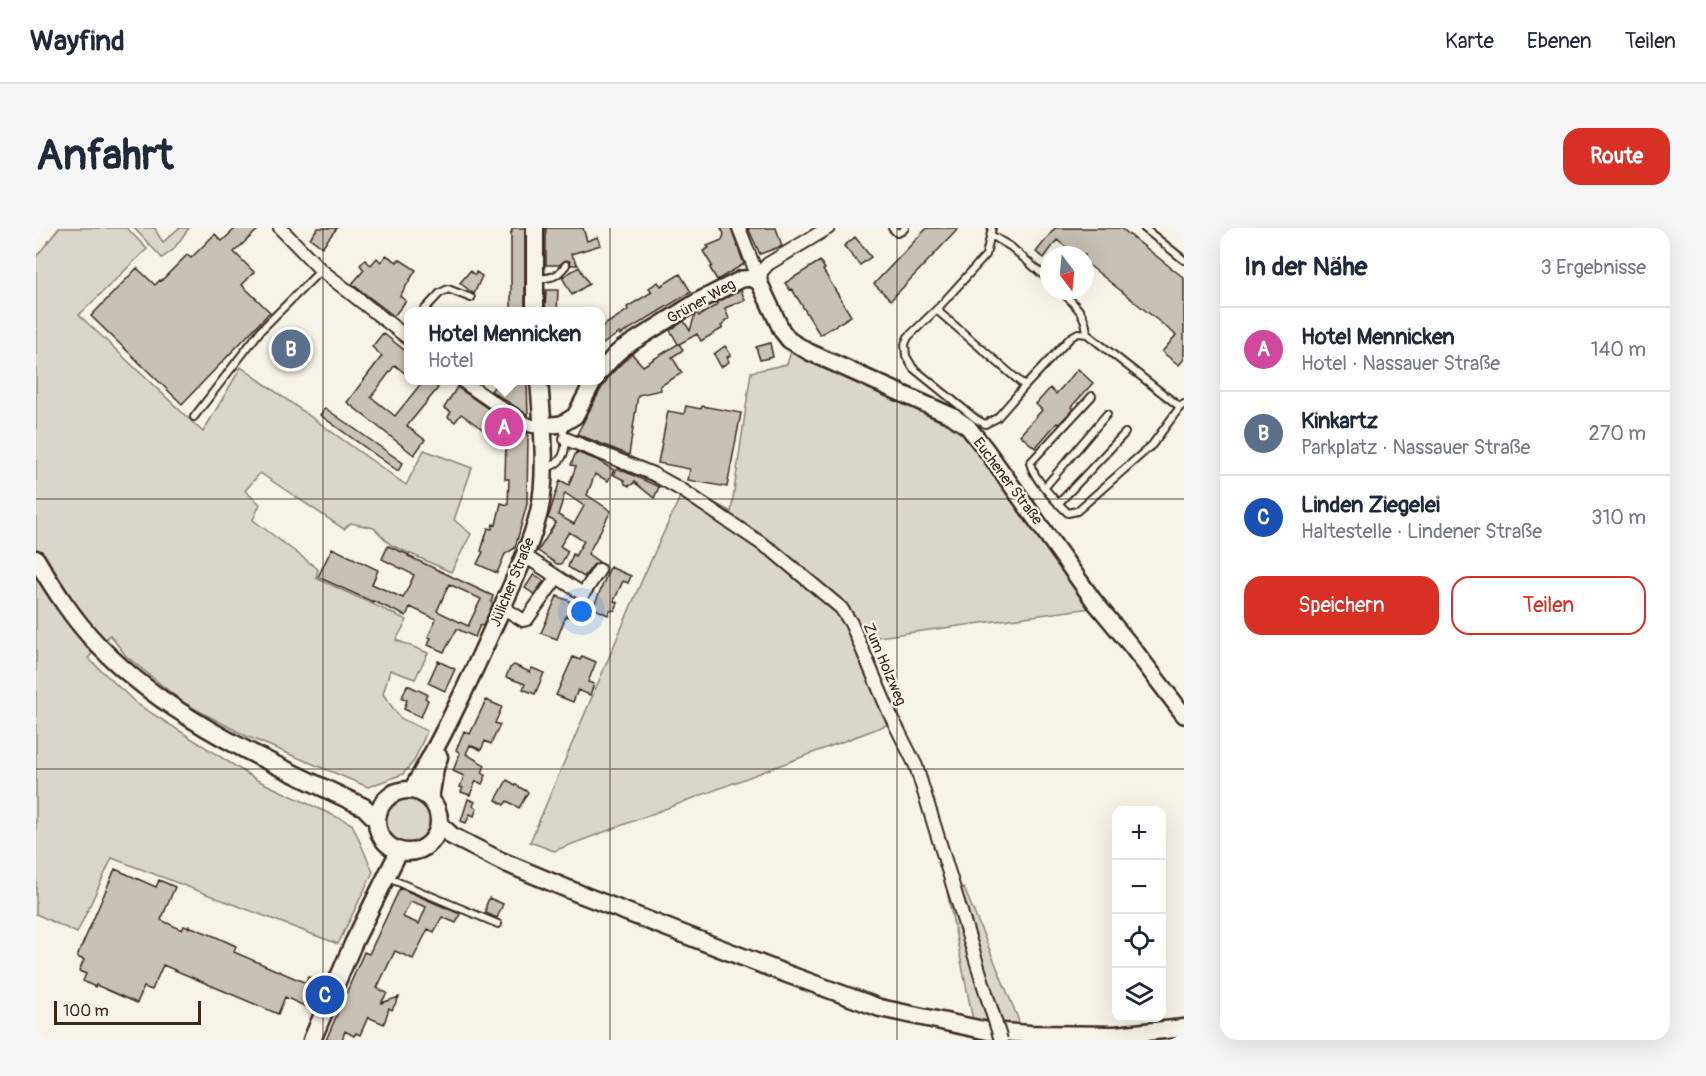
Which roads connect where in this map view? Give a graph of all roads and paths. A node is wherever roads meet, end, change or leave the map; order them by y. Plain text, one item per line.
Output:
1 (280, 228) edge
2 (535, 228) edge
3 (739, 228) edge
4 (828, 228) edge
5 (892, 228) edge
6 (905, 228) edge
7 (1144, 228) edge
8 (991, 231) edge
9 (1184, 260) edge
10 (566, 266) dead end
11 (321, 270) junction
12 (1040, 272) edge
13 (534, 280) junction
14 (760, 284) junction
15 (471, 298) dead end
16 (1070, 300) edge
17 (427, 307) edge
18 (535, 307) edge
19 (939, 307) junction
20 (404, 332) edge
21 (1087, 334) junction
22 (605, 366) edge
23 (467, 385) edge
24 (539, 385) edge
25 (592, 385) edge
26 (1025, 386) junction
27 (1092, 396) dead end
28 (1182, 405) edge
29 (1107, 414) dead end
30 (194, 417) dead end
31 (562, 424) junction
32 (542, 426) junction
33 (1125, 433) dead end
34 (566, 439) junction
35 (543, 470) junction
36 (1045, 487) junction
37 (1058, 504) junction
38 (525, 556) junction
39 (36, 559) edge
40 (599, 570) dead end
41 (557, 577) junction
42 (502, 607) junction
43 (458, 705) junction
44 (1184, 715) edge
45 (283, 768) junction
46 (412, 790) junction
47 (430, 799) junction
48 (383, 801) junction
49 (376, 819) junction
50 (439, 824) junction
51 (427, 846) junction
52 (394, 848) junction
53 (501, 861) junction
54 (385, 877) junction
55 (498, 924) dead end
56 (353, 944) junction
57 (1184, 1028) edge
58 (312, 1040) edge
59 (1001, 1040) edge

1 - 11 street
2 - 13 main road
3 - 14 street
4 - 14 street
5 - 6 lane
7 - 9 lane
8 - 12 lane
8 - 19 lane
10 - 13 lane
11 - 20 street
11 - 30 lane
13 - 18 main road
14 - 22 street, Grüner Weg
14 - 44 street, Euchener Straße
15 - 17 lane
16 - 21 lane
19 - 26 lane
19 - 26 lane
21 - 26 lane
21 - 28 lane
23 - 32 street
24 - 32 main road, Jülicher Straße
25 - 31 street
27 - 36 lane
28 - 37 lane
29 - 36 lane
31 - 32 street
31 - 34 lane
32 - 35 main road, Jülicher Straße
33 - 37 lane
34 - 35 lane
34 - 59 street, Zum Holzweg, bridge
35 - 38 main road, Jülicher Straße
36 - 37 lane
38 - 41 street
38 - 42 main road, Jülicher Straße
39 - 45 main road
40 - 41 street
41 - 42 street
42 - 43 main road, Jülicher Straße
43 - 46 main road
43 - 47 main road
45 - 48 main road
45 - 49 main road
46 - 47 main road
46 - 48 main road
47 - 50 main road
48 - 49 main road
49 - 52 main road
50 - 51 main road
50 - 53 main road
51 - 52 main road
51 - 53 main road
52 - 54 main road
52 - 56 main road
53 - 57 main road
54 - 55 lane
54 - 56 main road
56 - 58 main road

